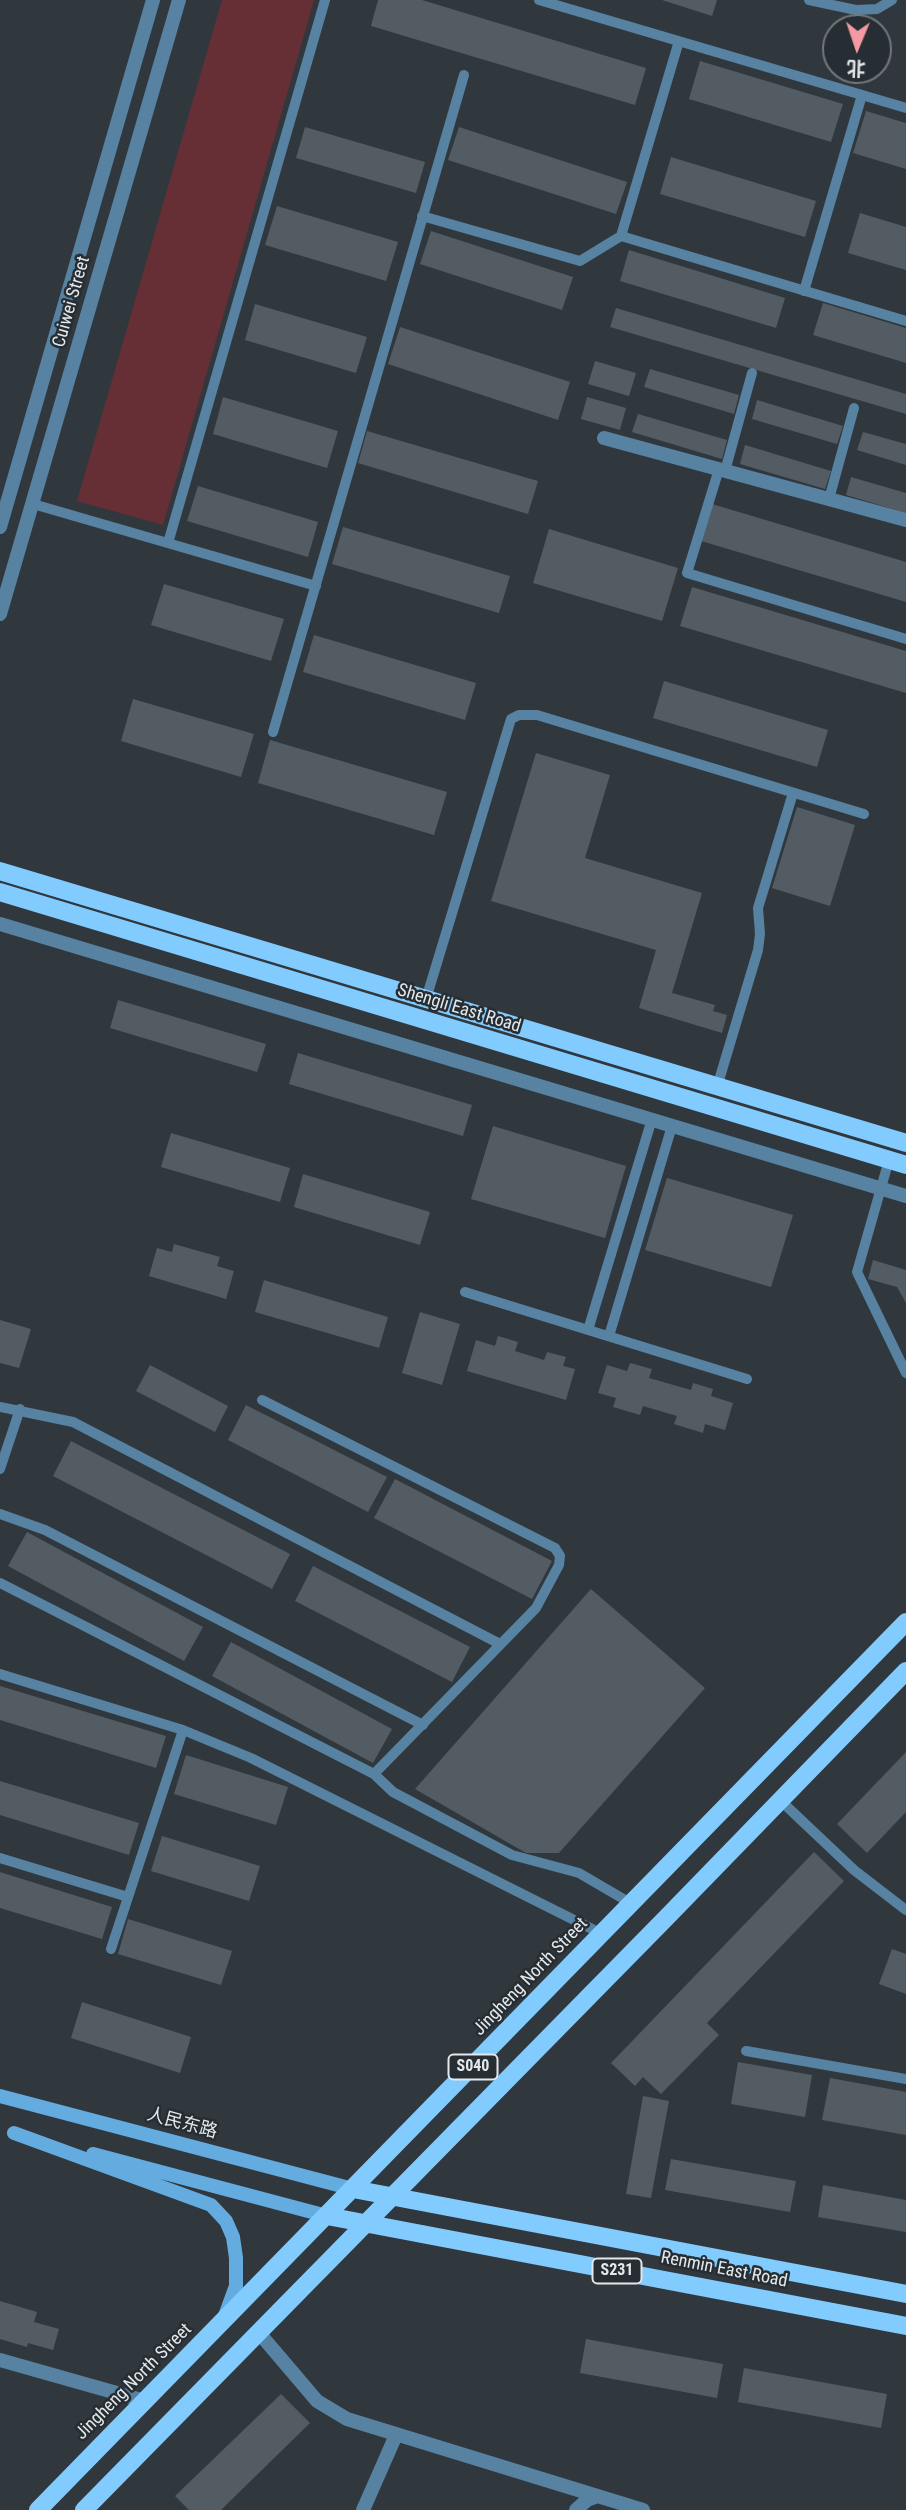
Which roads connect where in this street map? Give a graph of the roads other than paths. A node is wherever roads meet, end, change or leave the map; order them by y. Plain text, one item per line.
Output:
1 (153, 0) edge
2 (179, 0) edge
3 (325, 0) edge
4 (539, 0) edge
5 (809, 0) edge
6 (892, 0) edge
7 (679, 41) junction
8 (464, 75) dead end
9 (862, 95) junction
10 (906, 108) edge
11 (422, 216) junction
12 (621, 236) junction
13 (804, 291) junction
14 (906, 321) edge
15 (752, 373) dead end
16 (854, 408) dead end
17 (604, 438) dead end
18 (722, 470) junction
19 (5, 490) edge
20 (829, 499) junction
21 (33, 504) junction
22 (906, 520) edge
23 (0, 527) edge
24 (168, 543) junction
25 (316, 586) junction
26 (0, 614) edge
27 (906, 639) edge
28 (273, 732) dead end
29 (793, 793) junction
30 (864, 814) dead end
31 (0, 871) edge
32 (0, 892) edge
33 (0, 924) edge
34 (426, 999) junction
35 (716, 1087) junction
36 (652, 1119) junction
37 (672, 1126) junction
38 (906, 1143) edge
39 (898, 1162) edge
40 (881, 1188) junction
41 (906, 1196) edge
42 (465, 1292) dead end
43 (588, 1330) junction
44 (609, 1336) junction
45 (906, 1373) edge
46 (747, 1379) dead end
47 (262, 1399) dead end
48 (0, 1406) edge
49 (20, 1409) junction
50 (0, 1469) edge
51 (0, 1514) edge
52 (0, 1583) edge
53 (906, 1622) edge
54 (500, 1644) junction
55 (906, 1671) edge
56 (0, 1674) edge
57 (423, 1725) junction
58 (183, 1730) junction
59 (374, 1774) junction
60 (780, 1801) junction
61 (0, 1858) edge
62 (128, 1897) junction
63 (633, 1904) junction
64 (906, 1910) edge
65 (603, 1934) junction
66 (111, 1949) dead end
67 (746, 2051) dead end
68 (906, 2078) edge
69 (0, 2096) edge
70 (7, 2131) edge
71 (353, 2189) junction
72 (393, 2197) junction
73 (327, 2216) junction
74 (367, 2224) junction
75 (906, 2294) edge
76 (222, 2323) junction
77 (906, 2326) edge
78 (260, 2334) junction
79 (0, 2360) edge
80 (145, 2402) junction
81 (396, 2435) junction
82 (598, 2496) junction
83 (38, 2510) edge
84 (84, 2510) edge
85 (363, 2510) edge
86 (576, 2510) edge
87 (643, 2510) edge

1 - 19 street, Cuiwei Street
2 - 21 street, Cuiwei Street
3 - 24 lane
4 - 7 lane
5 - 6 lane
7 - 9 lane
7 - 12 lane
8 - 11 lane
9 - 10 lane
9 - 13 lane
11 - 12 lane
11 - 25 lane
12 - 13 lane
13 - 14 lane
15 - 18 lane
16 - 20 lane
17 - 18 street
18 - 20 street
18 - 27 lane
19 - 23 street, Cuiwei Street
20 - 22 street
21 - 24 lane
21 - 26 street, Cuiwei Street
24 - 25 lane
25 - 28 lane
29 - 30 lane
29 - 34 lane
29 - 35 lane
31 - 34 main road, Shengli East Road
32 - 39 main road, Shengli East Road
33 - 36 street
34 - 35 main road, Shengli East Road
35 - 38 main road, Shengli East Road
36 - 37 street
36 - 43 lane
37 - 40 street
37 - 44 lane
39 - 40 lane
40 - 41 street
40 - 45 lane
42 - 43 lane
43 - 44 lane
44 - 46 lane
47 - 54 lane
48 - 49 lane
49 - 50 lane
49 - 54 lane
51 - 57 lane
52 - 59 lane
53 - 63 main road, Jingheng North Street / S040
54 - 57 lane
55 - 60 main road, S040
56 - 58 lane
57 - 59 lane
58 - 62 lane
58 - 65 lane
59 - 63 lane
60 - 64 lane
60 - 72 main road, S040
61 - 62 lane
62 - 66 lane
63 - 65 main road, Jingheng North Street / S040
65 - 71 main road, Jingheng North Street / S040
67 - 68 lane
69 - 71 main road, 人民东路
70 - 73 main road
70 - 76 main road
71 - 72 main road, Renmin East Road / S231
71 - 73 main road, Jingheng North Street / S040
72 - 74 main road, S040
72 - 75 main road, Renmin East Road / S231
73 - 74 main road, Renmin East Road / S231
73 - 76 main road, Jingheng North Street / S040
74 - 77 main road, Renmin East Road / S231
74 - 78 main road, S040
76 - 80 main road, Jingheng North Street / S040
78 - 81 street
78 - 84 main road, S040
79 - 80 street
80 - 83 main road, Jingheng North Street / S040
81 - 82 street
81 - 85 street
82 - 86 street
82 - 87 street

